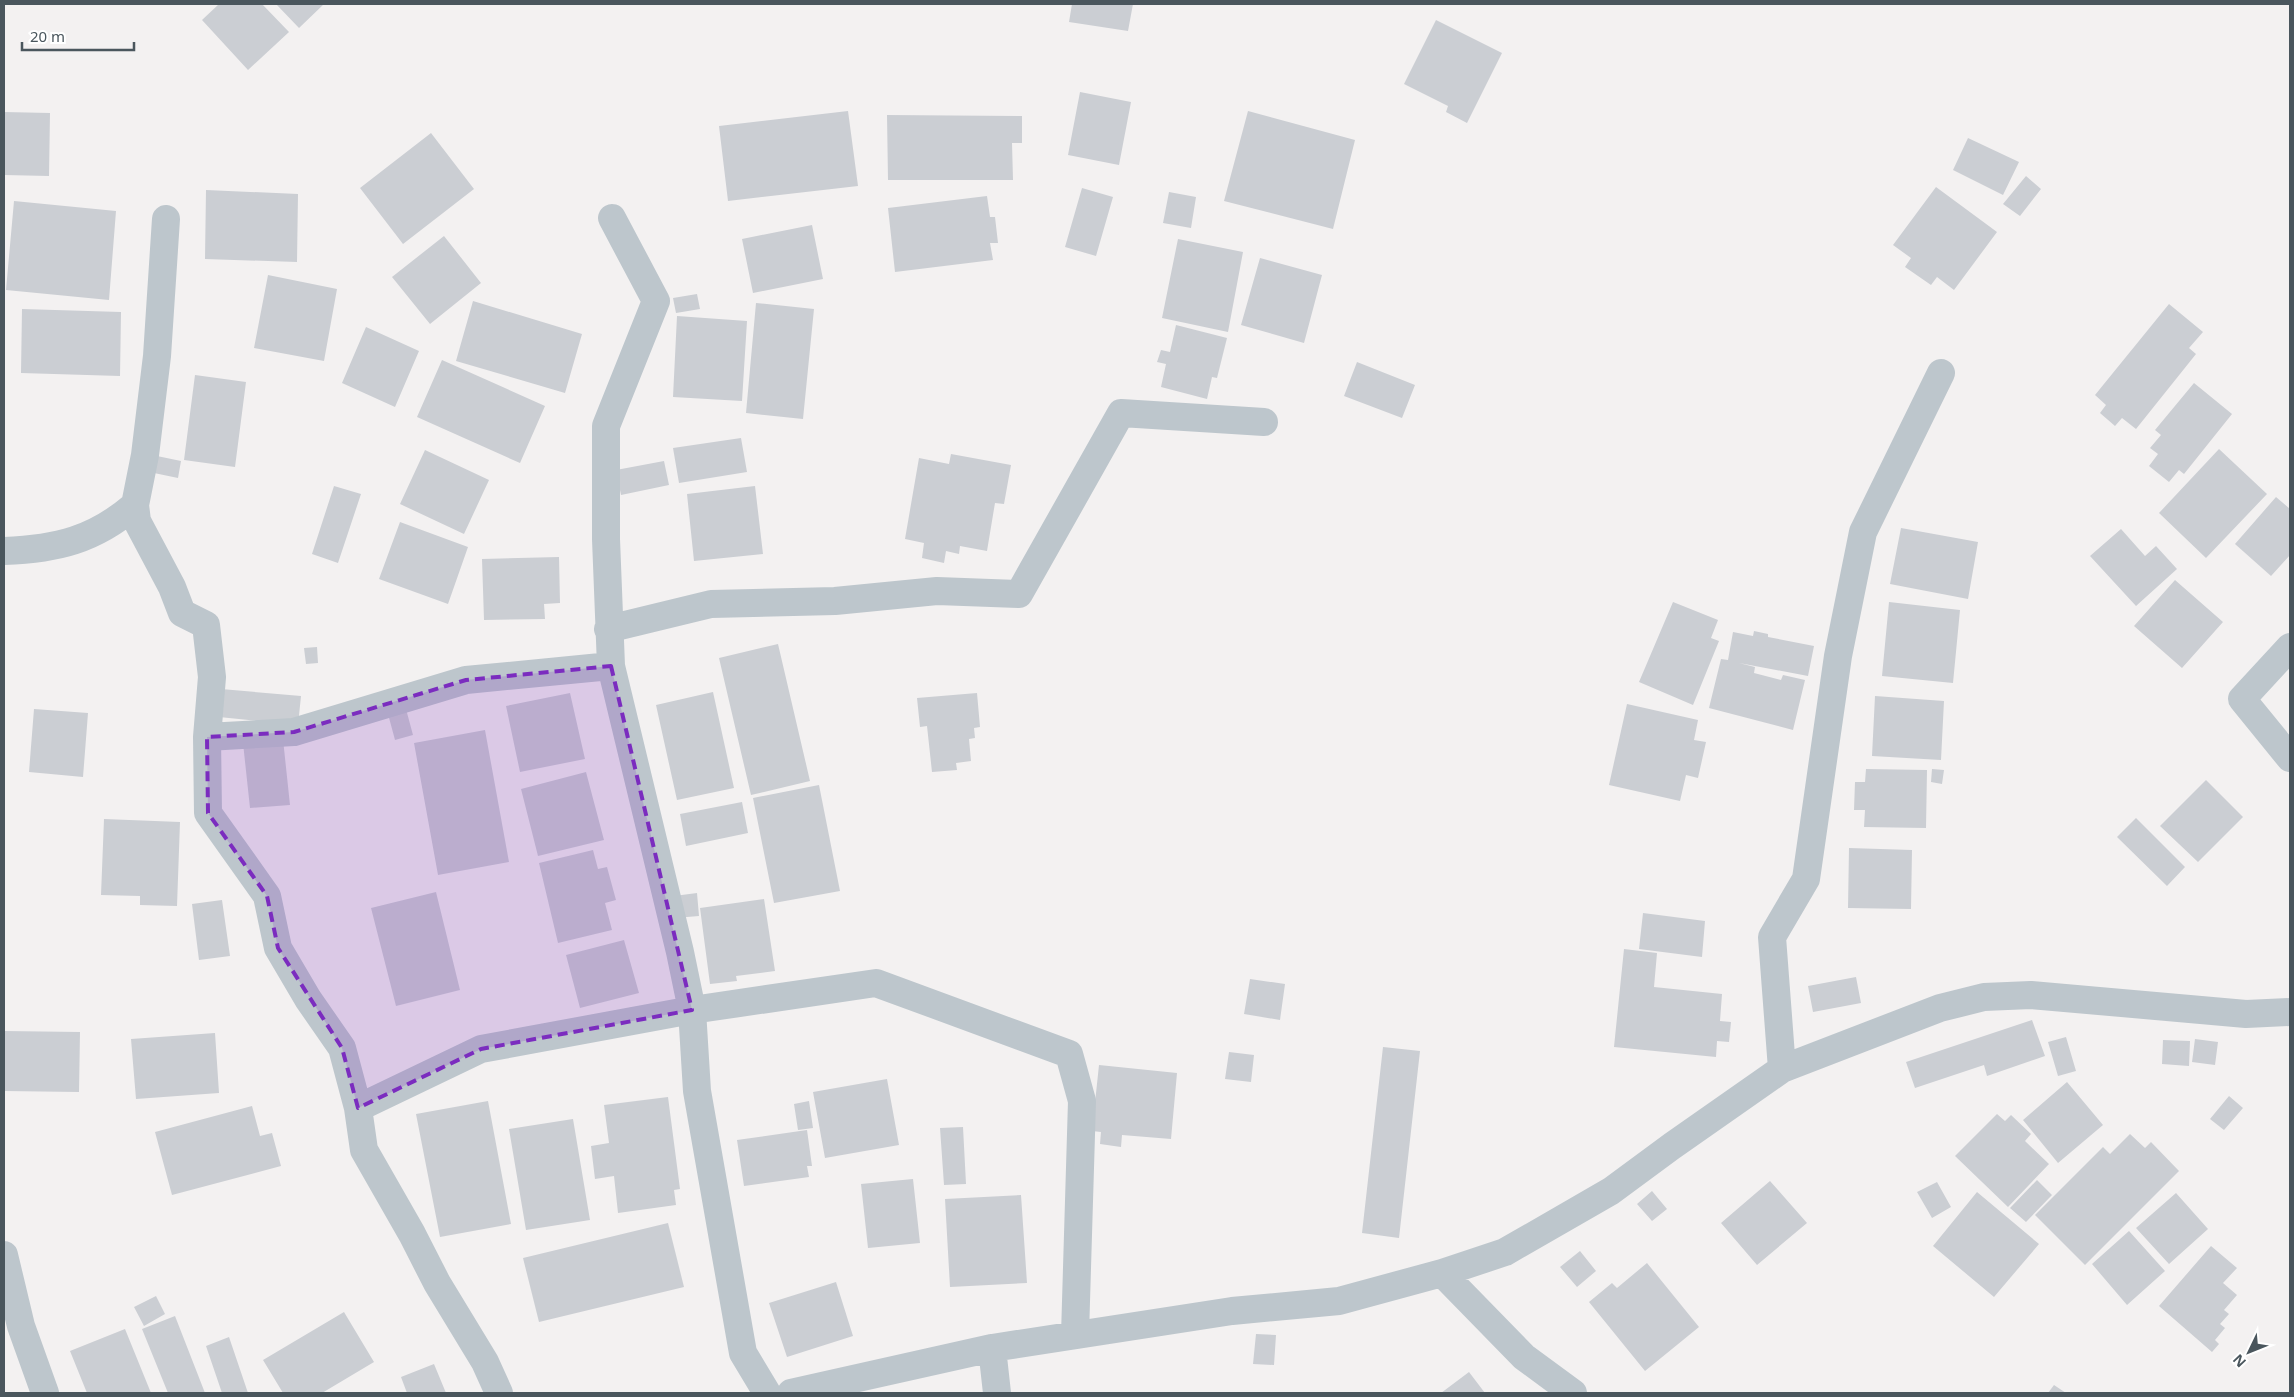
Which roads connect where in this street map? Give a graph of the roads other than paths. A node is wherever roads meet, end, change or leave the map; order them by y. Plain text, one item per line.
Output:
1 (166, 218) dead end
2 (612, 218) dead end
3 (1941, 373) dead end
4 (1264, 422) dead end
5 (135, 505) junction
6 (4, 552) edge
7 (608, 628) junction
8 (2290, 647) edge
9 (611, 666) junction
10 (208, 737) junction
11 (2290, 758) edge
12 (692, 1010) junction
13 (2290, 1012) edge
14 (1782, 1069) junction
15 (358, 1108) junction
16 (4, 1255) edge
17 (1442, 1273) junction
18 (1075, 1336) junction
19 (992, 1348) junction
20 (45, 1393) edge
21 (499, 1393) edge
22 (767, 1393) edge
23 (791, 1393) edge
24 (997, 1393) edge
25 (1573, 1393) edge

1 - 5 street
2 - 7 street
3 - 14 street
4 - 7 street
5 - 6 street
5 - 10 street
7 - 9 street
8 - 11 street
9 - 10 street
9 - 12 street
10 - 15 street
12 - 15 street
12 - 18 street
12 - 22 street
13 - 14 street
14 - 17 street
15 - 21 street
16 - 20 street
17 - 18 street
17 - 25 street
18 - 19 street
19 - 23 street
19 - 24 street

